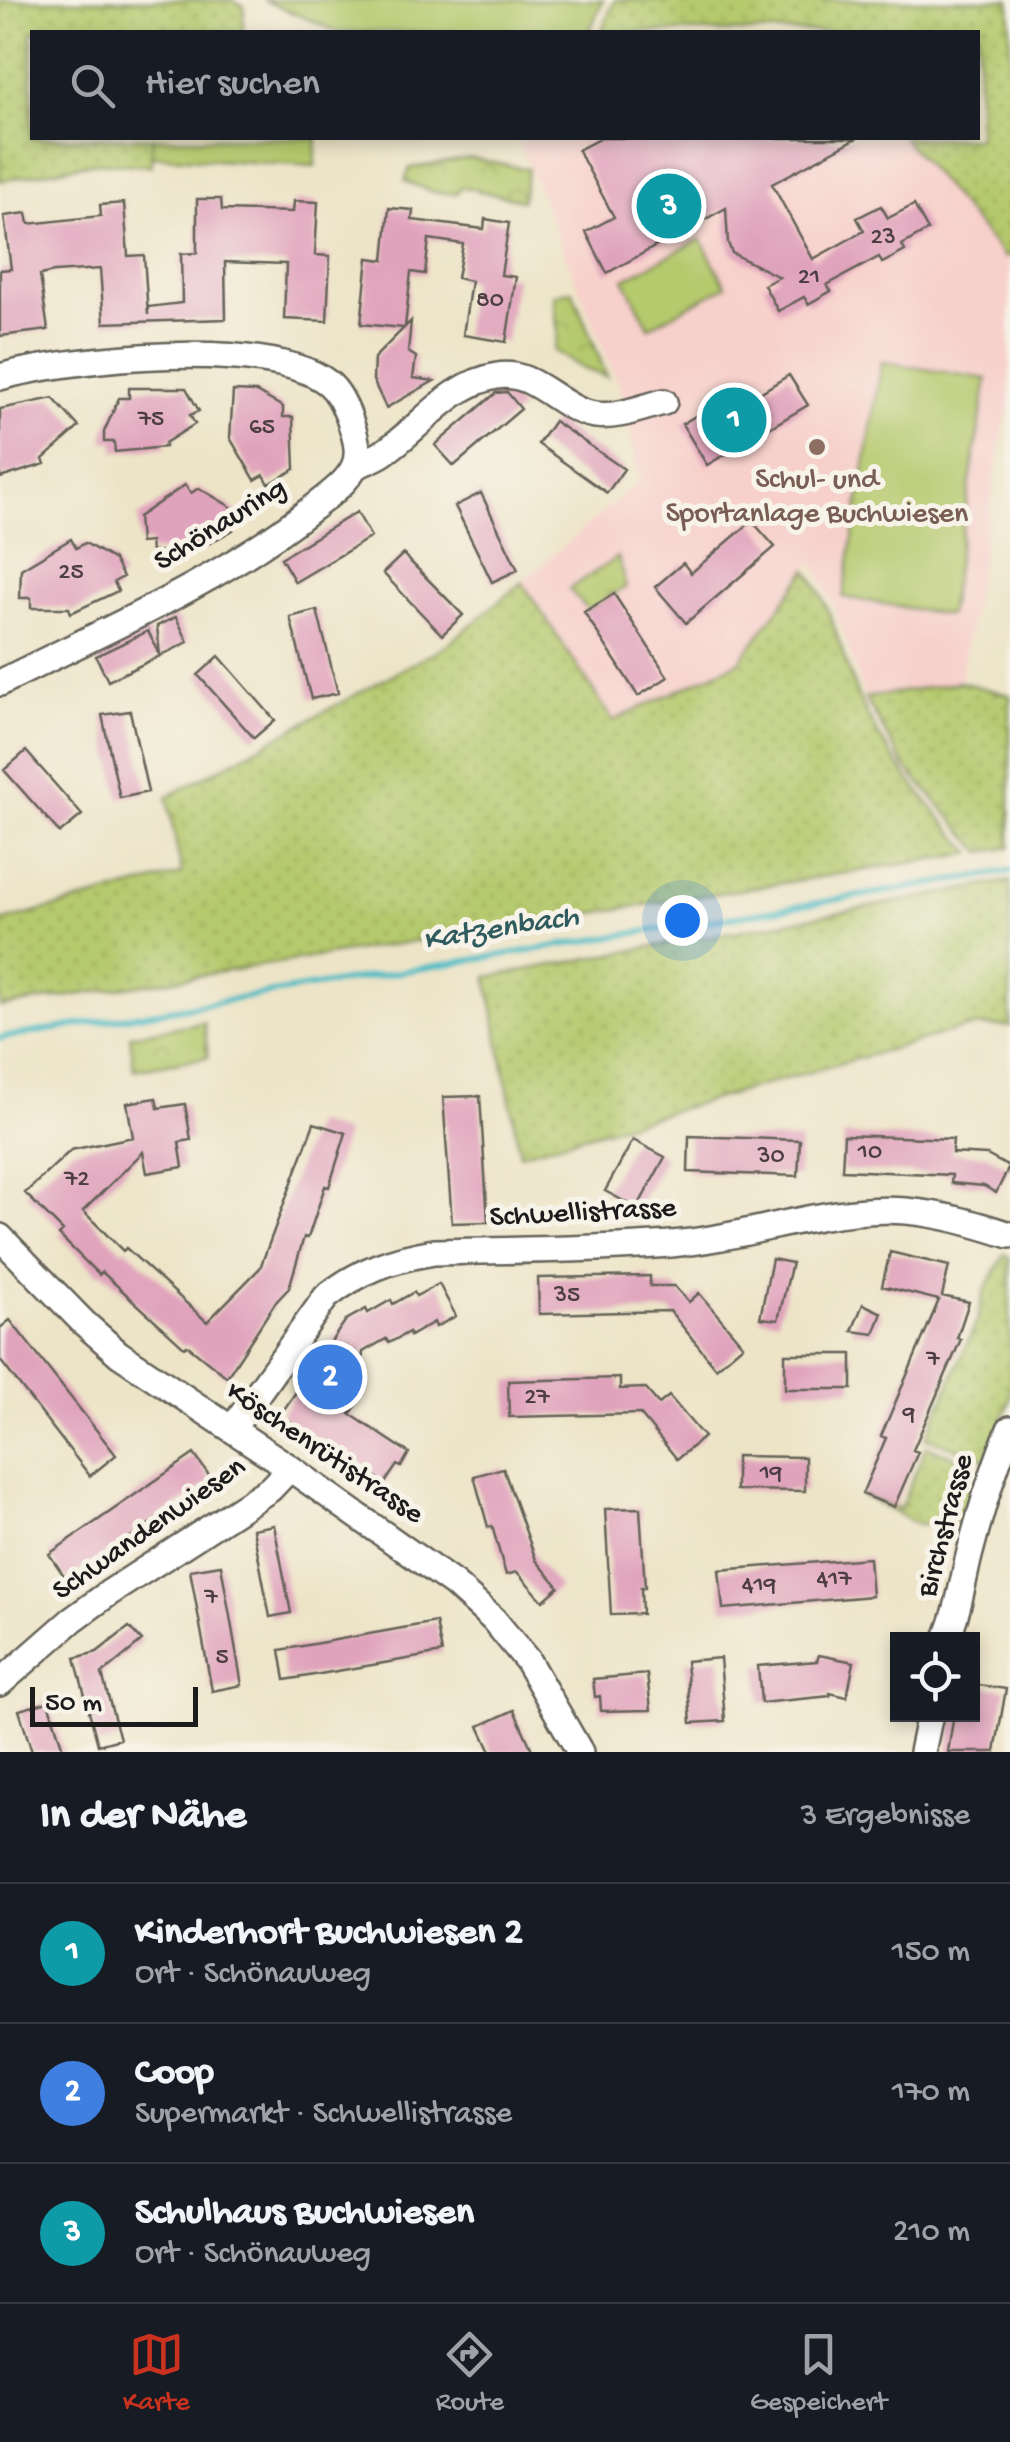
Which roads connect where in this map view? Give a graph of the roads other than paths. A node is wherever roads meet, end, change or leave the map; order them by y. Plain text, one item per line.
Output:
1 (0, 377) edge
2 (664, 402) dead end
3 (354, 467) junction
4 (0, 683) edge
5 (1010, 1235) edge
6 (0, 1237) edge
7 (1010, 1429) edge
8 (232, 1430) junction
9 (290, 1468) junction
10 (950, 1632) edge
11 (0, 1684) edge
12 (928, 1722) edge
13 (580, 1752) edge
14 (922, 1752) edge

1 - 3 street
2 - 3 street, Schönauring
3 - 4 street, Schönauring
5 - 8 street, Schwellistrasse
6 - 8 street, Köschenrütistrasse
7 - 10 street, Birchstrasse
8 - 9 street, Köschenrütistrasse
9 - 11 street, Schwandenwiesen
9 - 13 street, Köschenrütistrasse
12 - 14 street

